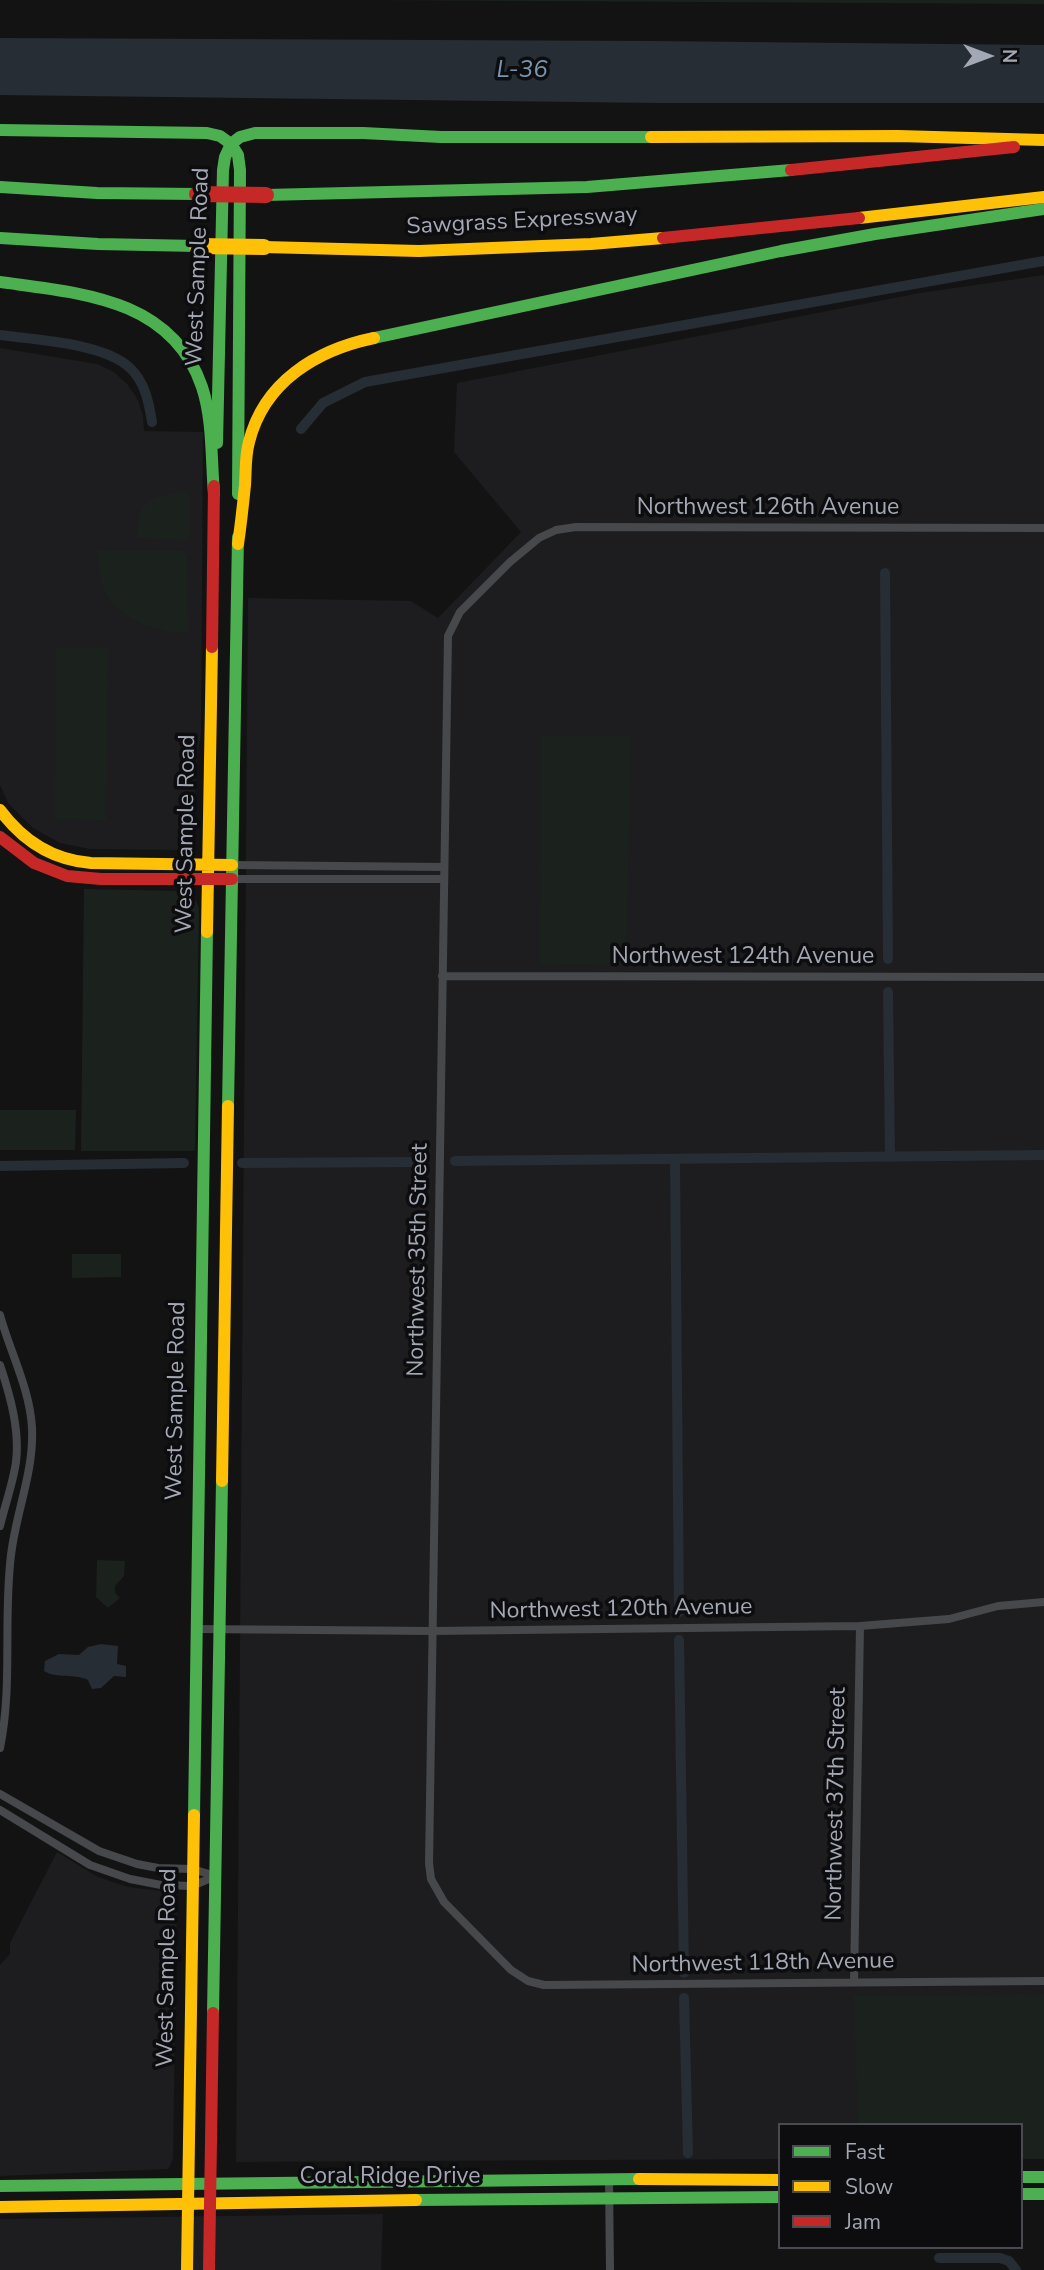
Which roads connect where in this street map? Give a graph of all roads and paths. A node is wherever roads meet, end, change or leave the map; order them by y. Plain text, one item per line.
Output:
1 (0, 130) edge
2 (1044, 142) edge
3 (231, 144) junction
4 (0, 187) edge
5 (1044, 197) edge
6 (1044, 209) edge
7 (0, 238) edge
8 (0, 282) edge
9 (214, 494) junction
10 (1044, 527) edge
11 (239, 544) junction
12 (505, 567) joint
13 (0, 810) edge
14 (0, 837) edge
15 (444, 866) junction
16 (209, 872) junction
17 (232, 872) junction
18 (444, 879) junction
19 (442, 976) junction
20 (1044, 977) edge
21 (0, 1315) edge
22 (0, 1365) edge
23 (16, 1443) junction
24 (32, 1443) junction
25 (0, 1526) edge
26 (4, 1582) edge
27 (1044, 1602) edge
28 (860, 1626) junction
29 (196, 1629) junction
30 (220, 1629) junction
31 (432, 1631) junction
32 (0, 1748) edge
33 (0, 1794) edge
34 (0, 1810) edge
35 (192, 1869) junction
36 (216, 1876) junction
37 (192, 1886) junction
38 (493, 1952) joint
39 (1044, 1981) edge
40 (854, 1982) junction
41 (1023, 2177) edge
42 (1044, 2177) edge
43 (609, 2179) junction
44 (778, 2179) edge
45 (211, 2183) junction
46 (188, 2184) junction
47 (0, 2186) edge
48 (1023, 2194) edge
49 (1044, 2194) edge
50 (778, 2197) edge
51 (609, 2198) junction
52 (188, 2202) junction
53 (210, 2202) junction
54 (0, 2207) edge
55 (187, 2270) edge
56 (209, 2270) edge
57 (610, 2270) edge

1 - 3 main road
2 - 3 main road
2 - 4 main road, Sawgrass Expressway, bridge
3 - 9 main road, West Sample Road
3 - 11 main road, West Sample Road
5 - 7 main road, Sawgrass Expressway, bridge
6 - 11 main road
8 - 9 main road
9 - 16 main road, West Sample Road
10 - 12 street, Northwest 126th Avenue
11 - 17 main road, West Sample Road
12 - 15 street, Northwest 35th Street
13 - 16 main road
14 - 16 main road
15 - 17 street
15 - 18 street, Northwest 35th Street
16 - 17 main road
16 - 29 main road, West Sample Road
17 - 18 street
17 - 30 main road, West Sample Road
18 - 19 street, Northwest 35th Street
19 - 20 street, Northwest 124th Avenue
19 - 31 street, Northwest 35th Street
21 - 24 street
22 - 23 street
23 - 24 street
23 - 25 street
24 - 26 street
26 - 32 street
27 - 28 street, Northwest 120th Avenue
28 - 31 street, Northwest 120th Avenue
28 - 40 street, Northwest 37th Street
29 - 30 street, Northwest 120th Avenue
29 - 35 main road, West Sample Road
30 - 31 street, Northwest 120th Avenue
30 - 36 main road, West Sample Road
31 - 38 street, Northwest 35th Street
33 - 35 street
34 - 37 street
35 - 36 street
35 - 37 main road, West Sample Road
36 - 37 street
36 - 45 main road, West Sample Road
37 - 46 main road, West Sample Road
38 - 40 street, Northwest 118th Avenue
39 - 40 street, Northwest 118th Avenue
41 - 42 main road
43 - 44 main road, Coral Ridge Drive
43 - 45 main road, Coral Ridge Drive
43 - 51 street
45 - 46 main road, Coral Ridge Drive
45 - 53 main road, West Sample Road
46 - 47 main road, Coral Ridge Drive
46 - 52 main road, West Sample Road
48 - 49 main road
50 - 51 main road, Coral Ridge Drive
51 - 53 main road, Coral Ridge Drive
51 - 57 street
52 - 53 main road, Coral Ridge Drive
52 - 54 main road, Coral Ridge Drive
52 - 55 main road, West Sample Road
53 - 56 main road, West Sample Road

